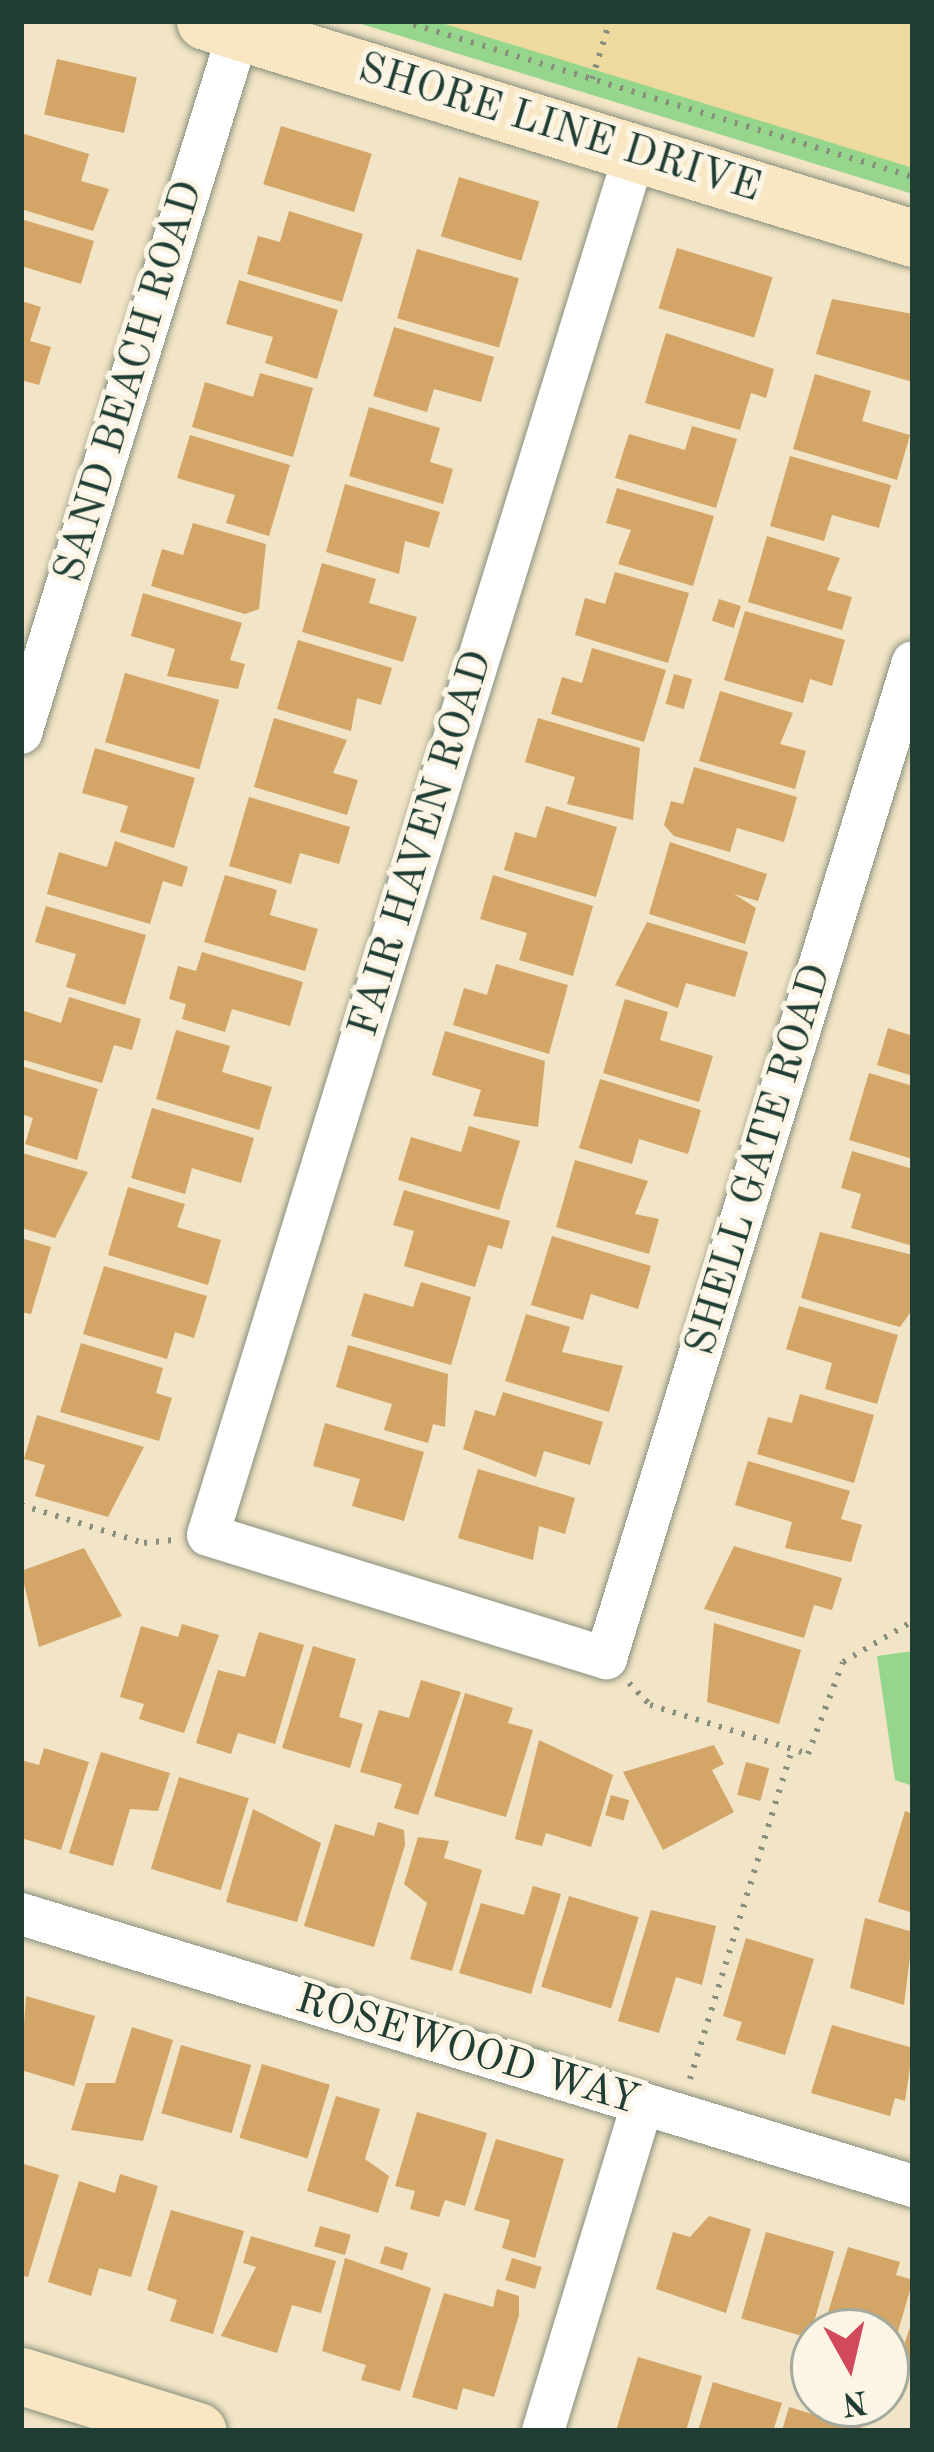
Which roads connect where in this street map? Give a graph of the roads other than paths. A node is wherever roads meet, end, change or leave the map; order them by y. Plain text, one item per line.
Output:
1 (222, 26) edge
2 (635, 153) junction
3 (913, 238) edge
4 (913, 662) edge
5 (21, 733) edge
6 (606, 1658) joint
7 (21, 1914) edge
8 (661, 2111) junction
9 (913, 2186) edge
10 (21, 2376) edge
11 (198, 2431) edge
12 (544, 2431) edge

1 - 2 street, SHORE LINE DRIVE
1 - 5 street, SAND BEACH ROAD
2 - 3 street, SHORE LINE DRIVE
2 - 6 street, FAIR HAVEN ROAD
4 - 6 street, SHELL GATE ROAD
7 - 8 street, ROSEWOOD WAY
8 - 9 street, ROSEWOOD WAY
8 - 12 street
10 - 11 street

